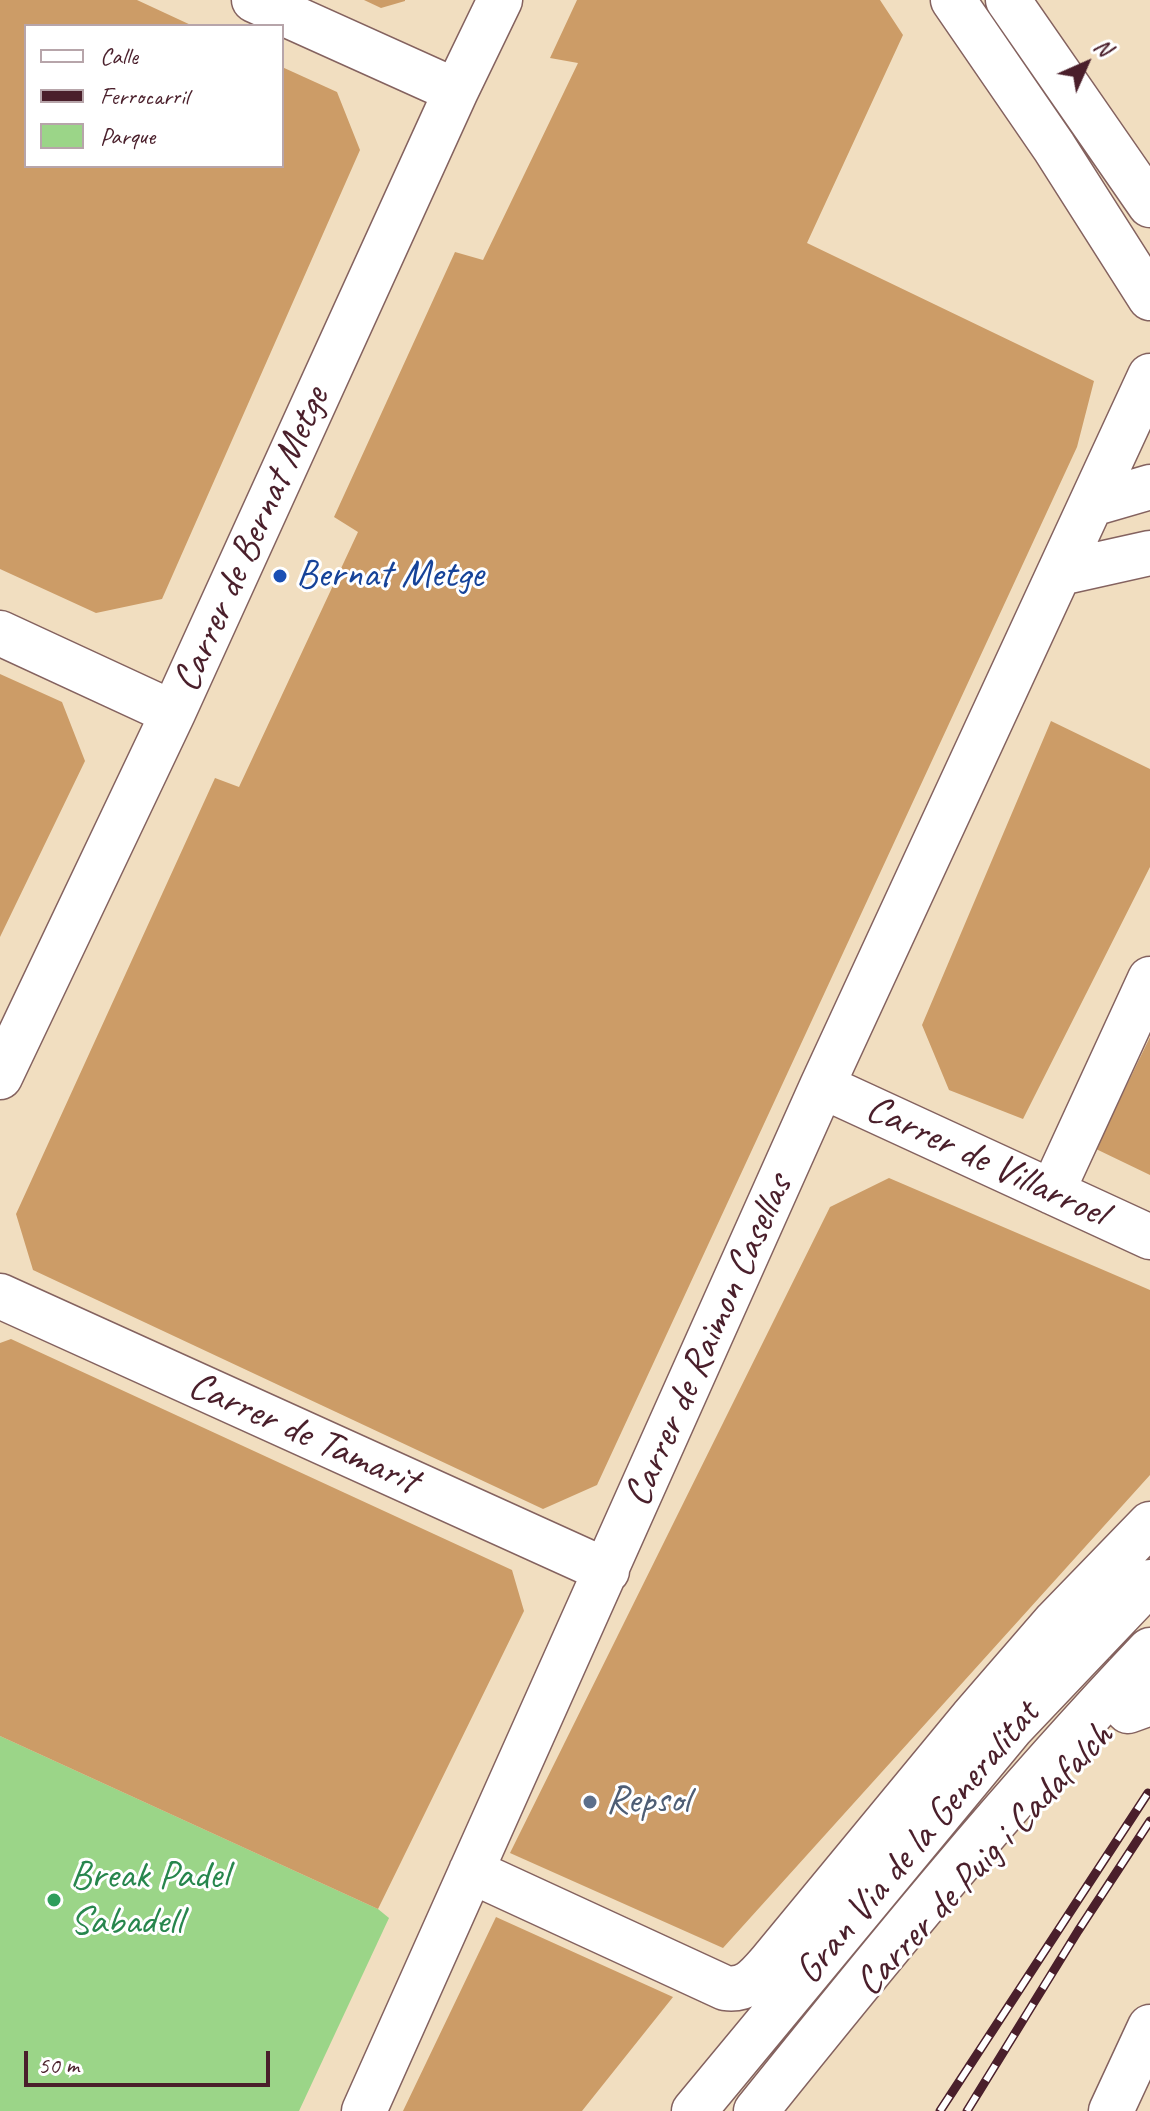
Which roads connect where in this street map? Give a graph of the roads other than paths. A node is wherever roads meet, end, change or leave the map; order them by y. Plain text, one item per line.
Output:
1 (254, 0) edge
2 (500, 0) edge
3 (953, 0) edge
4 (1008, 0) edge
5 (456, 91) junction
6 (1136, 162) edge
7 (1150, 205) edge
8 (1150, 298) edge
9 (1150, 376) edge
10 (1150, 487) edge
11 (1092, 504) junction
12 (1150, 553) edge
13 (1060, 573) junction
14 (0, 633) edge
15 (173, 713) junction
16 (1150, 979) edge
17 (0, 1077) edge
18 (822, 1086) junction
19 (1052, 1192) junction
20 (1150, 1237) edge
21 (0, 1296) edge
22 (1150, 1524) edge
23 (607, 1571) junction
24 (1150, 1582) edge
25 (1150, 1650) edge
26 (1143, 1702) edge
27 (471, 1871) junction
28 (747, 1986) junction
29 (1150, 2027) edge
30 (810, 2044) junction
31 (704, 2099) edge
32 (364, 2111) edge
33 (756, 2111) edge
34 (1111, 2111) edge

1 - 5 street
2 - 5 street, Carrer de Bernat Metge
3 - 8 street
4 - 6 street
5 - 15 street, Carrer de Bernat Metge
6 - 7 street
9 - 11 street, Carrer de Raimon Casellas
10 - 11 street
11 - 13 street, Carrer de Raimon Casellas
12 - 13 street
13 - 18 street, Carrer de Raimon Casellas
14 - 15 street
15 - 17 street, Carrer de Bernat Metge
16 - 19 street
18 - 19 street, Carrer de Villarroel
18 - 23 street, Carrer de Raimon Casellas
19 - 20 street, Carrer de Villarroel
21 - 23 street, Carrer de Tamarit
22 - 28 street
23 - 27 street, Carrer de Raimon Casellas
24 - 31 street, Gran Via de la Generalitat
25 - 30 street, Gran Via de la Generalitat
26 - 30 street, Carrer de Puig i Cadafalch
27 - 28 street
27 - 32 street, Carrer de Raimon Casellas
28 - 31 street
29 - 34 street
30 - 33 street, Gran Via de la Generalitat

